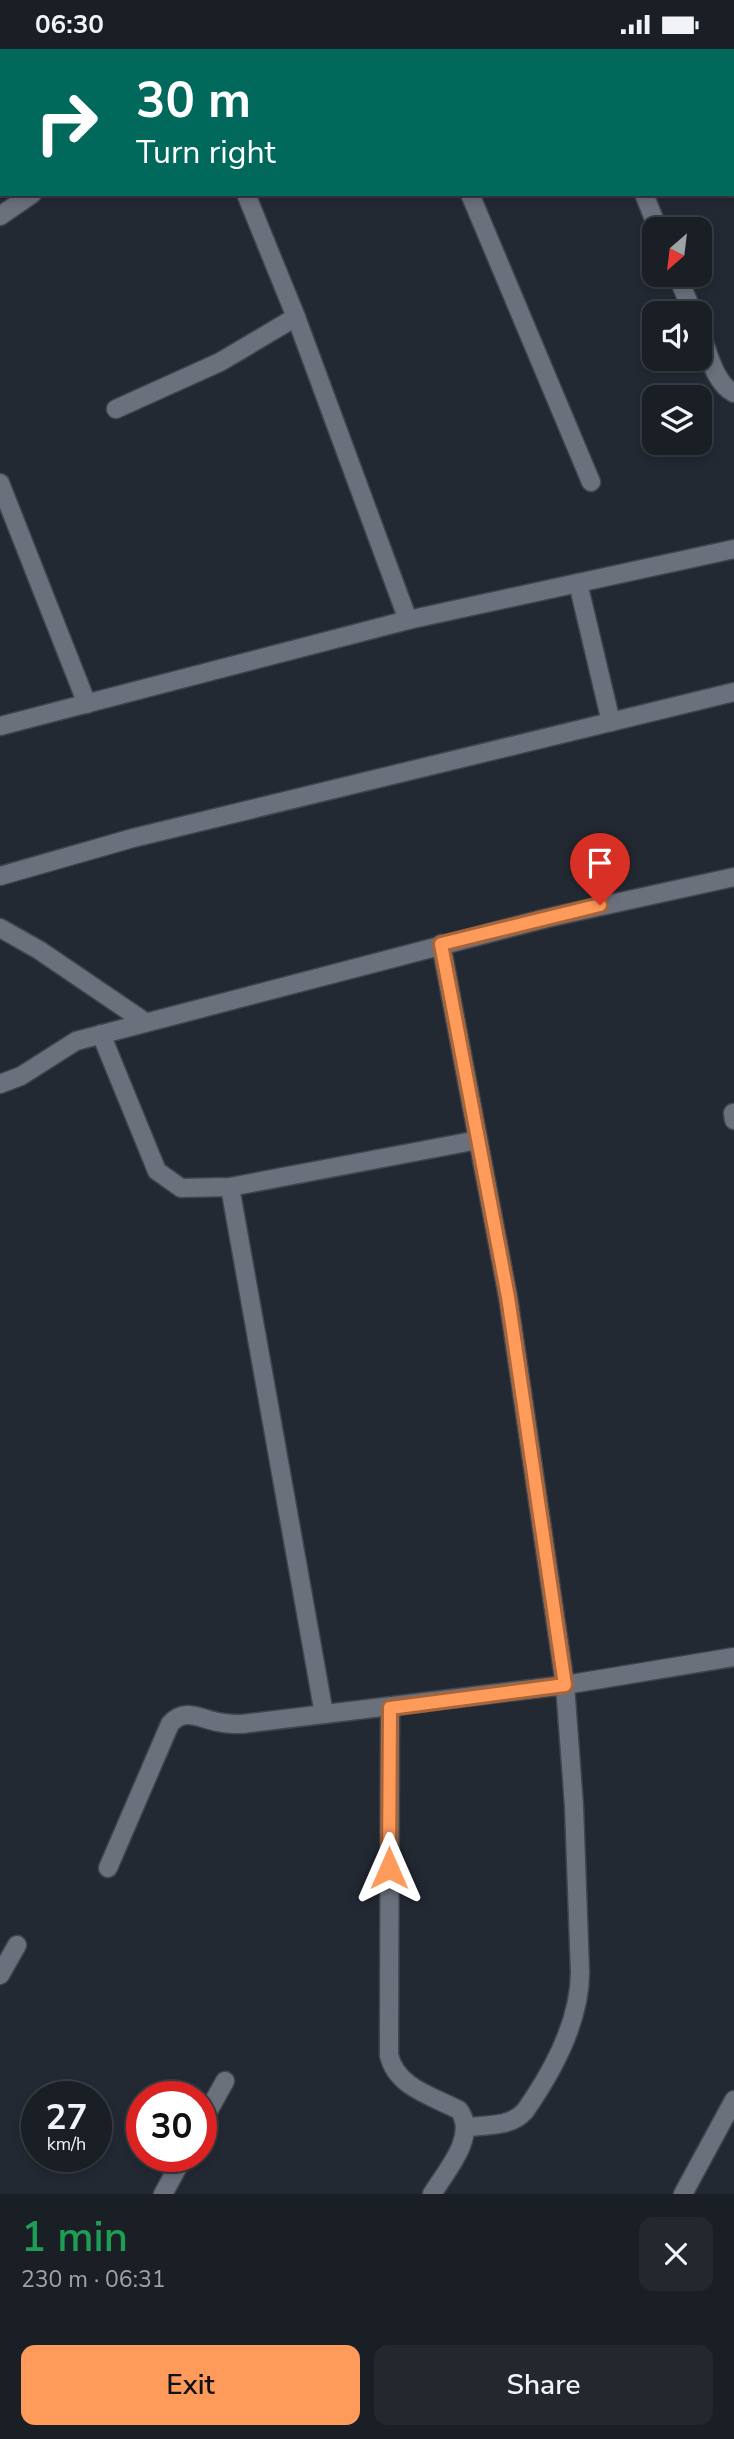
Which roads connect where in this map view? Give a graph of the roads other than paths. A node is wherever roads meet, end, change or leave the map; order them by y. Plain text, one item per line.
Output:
1 (29, 196) edge
2 (247, 196) edge
3 (471, 196) edge
4 (645, 196) edge
5 (0, 216) edge
6 (653, 217) edge
7 (296, 317) junction
8 (712, 361) edge
9 (734, 393) edge
10 (116, 409) dead end
11 (591, 482) dead end
12 (0, 483) edge
13 (734, 549) edge
14 (578, 583) junction
15 (408, 620) junction
16 (734, 692) edge
17 (87, 704) junction
18 (611, 722) junction
19 (0, 726) edge
20 (0, 876) edge
21 (734, 877) edge
22 (0, 928) edge
23 (441, 944) junction
24 (145, 1022) junction
25 (101, 1034) junction
26 (0, 1084) edge
27 (478, 1140) junction
28 (230, 1187) junction
29 (734, 1657) edge
30 (565, 1685) junction
31 (390, 1708) junction
32 (324, 1714) junction
33 (108, 1868) dead end
34 (17, 1945) dead end
35 (0, 1975) edge
36 (225, 2081) dead end
37 (217, 2095) edge
38 (734, 2100) edge
39 (466, 2127) junction
40 (175, 2172) edge
41 (688, 2192) edge
42 (163, 2194) edge
43 (432, 2194) edge

1 - 5 street
2 - 7 street
3 - 11 street
4 - 6 street
7 - 10 street
7 - 15 street
8 - 9 street
12 - 17 street
13 - 14 street
14 - 15 street
14 - 18 street
15 - 17 street
16 - 18 street
17 - 19 street
18 - 20 street
21 - 23 street
22 - 24 street
23 - 24 street
23 - 27 street
24 - 25 street
25 - 26 street
25 - 28 street
27 - 28 street
27 - 30 street
28 - 32 street
29 - 30 street
30 - 31 street
30 - 39 street
31 - 32 street
31 - 39 street
32 - 33 street
34 - 35 street
36 - 37 street
38 - 41 street
39 - 43 street
40 - 42 street

